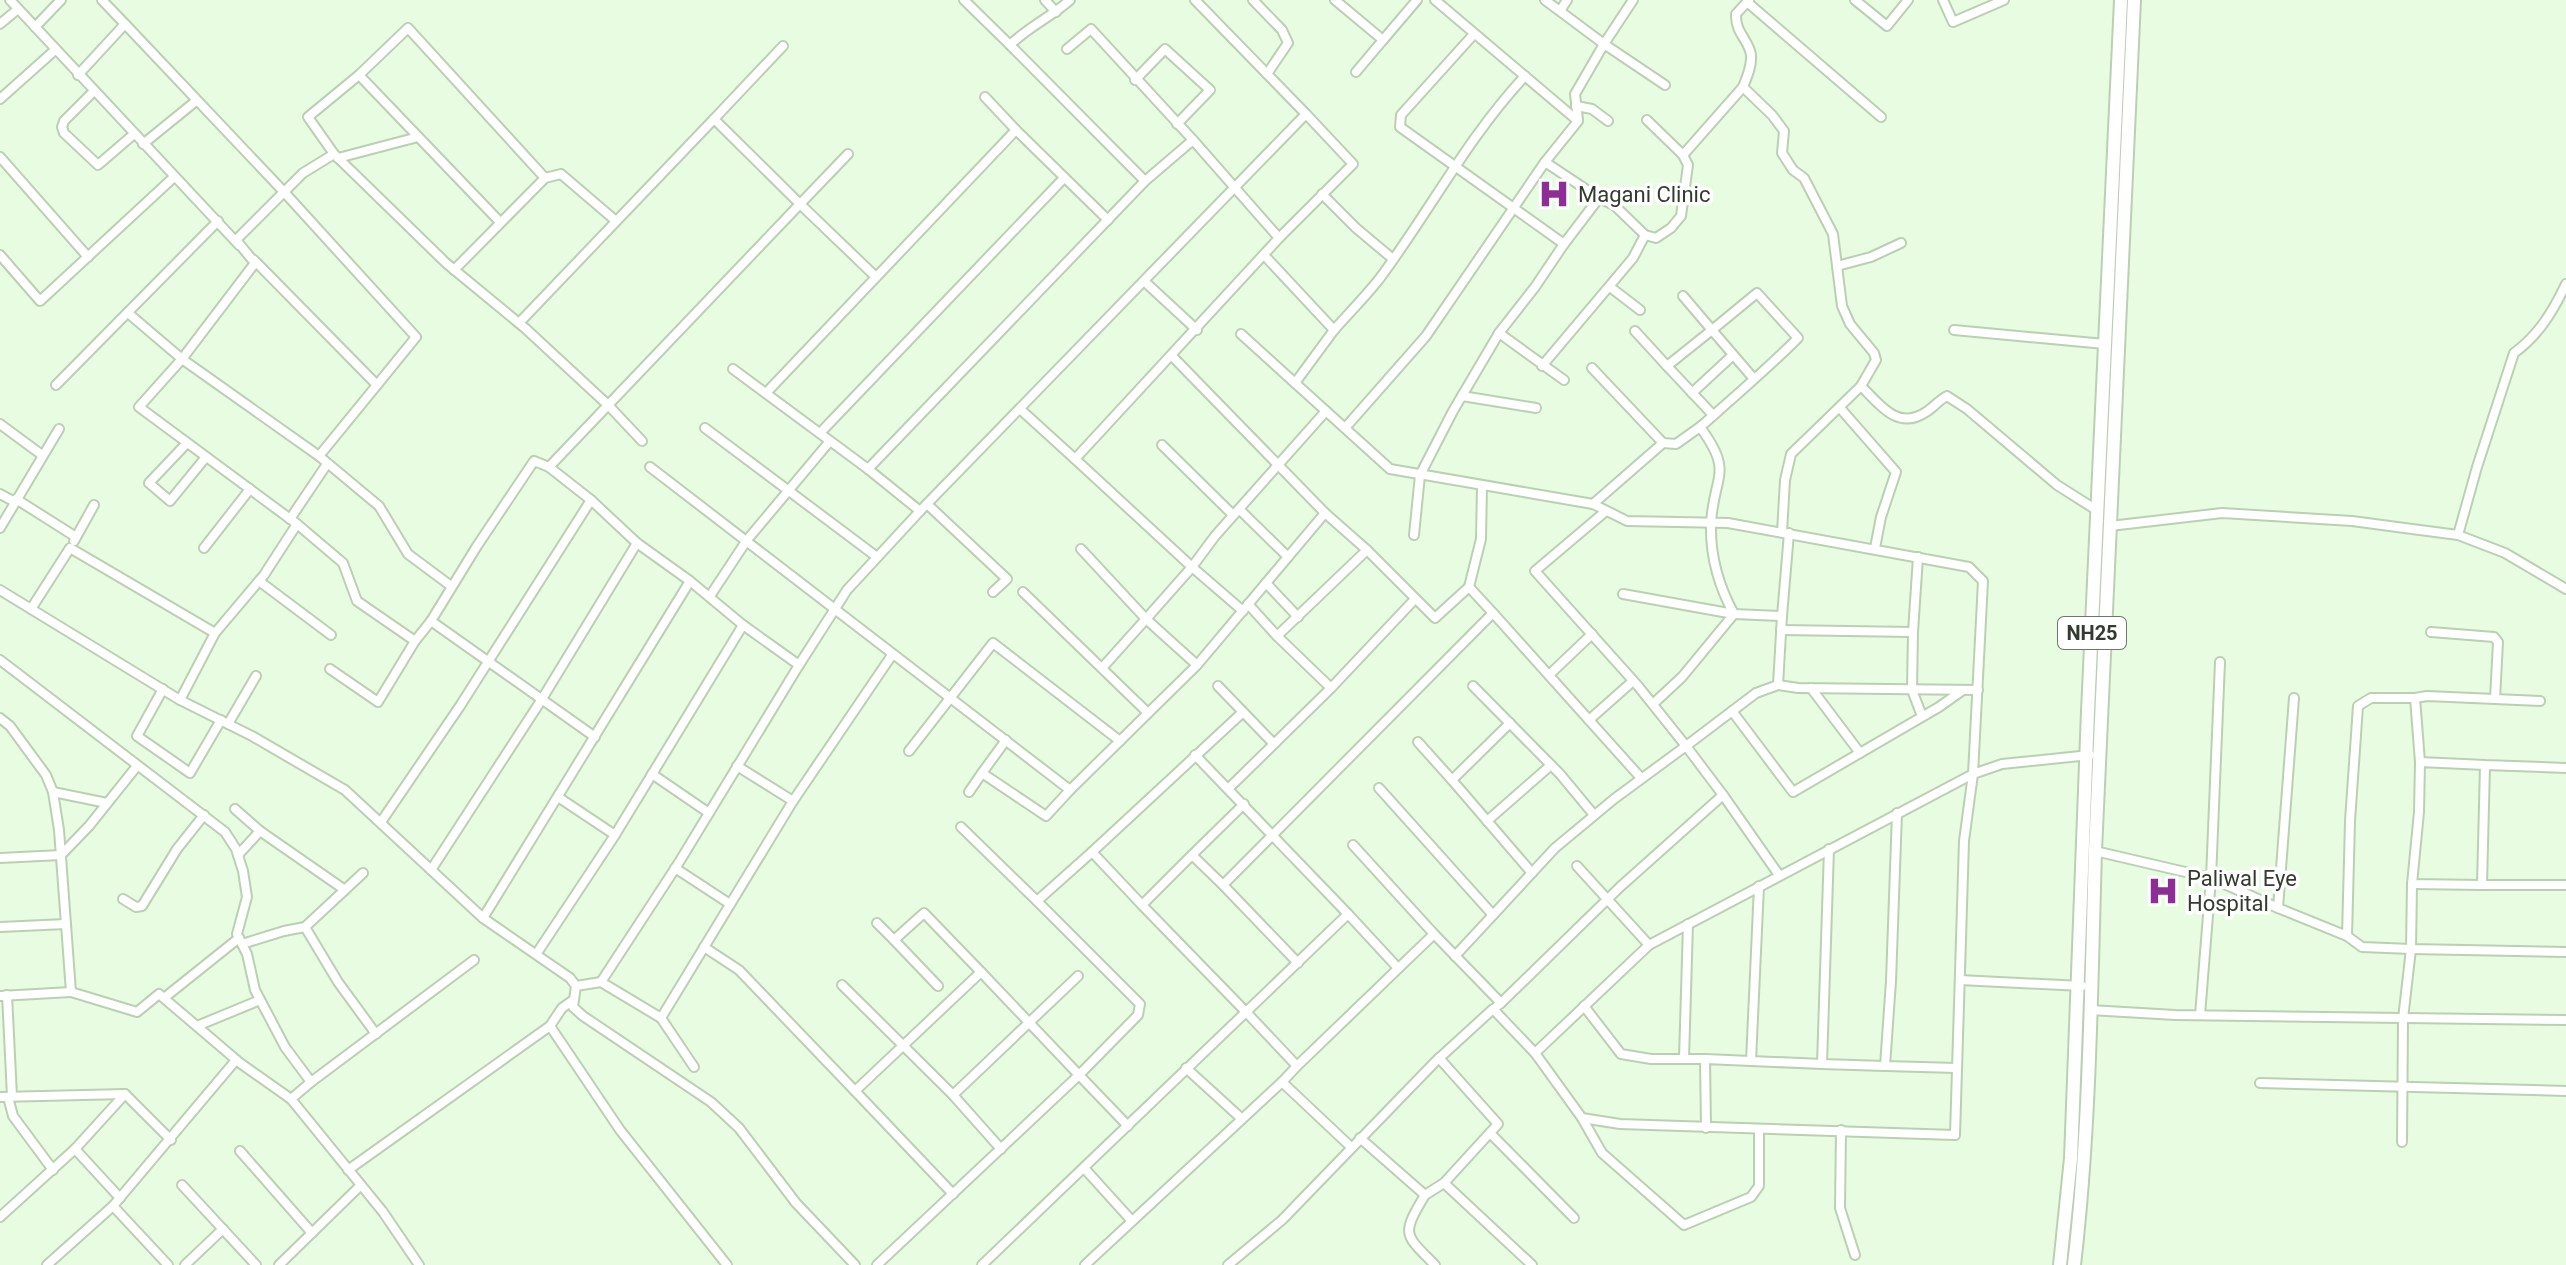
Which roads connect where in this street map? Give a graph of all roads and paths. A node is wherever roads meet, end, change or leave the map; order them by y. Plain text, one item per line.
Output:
1 (10, 0) edge
2 (61, 0) edge
3 (102, 0) edge
4 (964, 0) edge
5 (983, 0) edge
6 (1045, 0) edge
7 (1070, 0) edge
8 (1195, 0) edge
9 (1253, 0) edge
10 (1335, 0) edge
11 (1417, 0) edge
12 (1435, 0) edge
13 (1545, 0) edge
14 (1567, 0) edge
15 (1633, 0) edge
16 (1855, 0) edge
17 (1908, 0) edge
18 (1943, 0) edge
19 (2004, 0) edge
20 (2121, 0) edge
21 (2134, 0) edge
22 (1748, 1) edge
23 (18, 9) junction
24 (974, 10) junction
25 (1560, 11) junction
26 (1056, 12) junction
27 (0, 24) edge
28 (125, 24) junction
29 (35, 27) junction
30 (1474, 34) junction
31 (1383, 40) junction
32 (1604, 44) junction
33 (1010, 45) junction
34 (783, 46) dead end
35 (1067, 49) dead end
36 (55, 50) junction
37 (1356, 72) dead end
38 (1267, 74) junction
39 (78, 75) junction
40 (359, 75) junction
41 (1525, 76) junction
42 (1135, 80) junction
43 (1665, 85) dead end
44 (1743, 87) junction
45 (94, 91) junction
46 (985, 97) dead end
47 (0, 99) edge
48 (196, 101) junction
49 (1576, 106) junction
50 (1306, 114) junction
51 (1881, 117) dead end
52 (714, 119) junction
53 (1647, 120) dead end
54 (1578, 121) junction
55 (1608, 121) dead end
56 (1177, 124) junction
57 (1016, 130) junction
58 (134, 134) junction
59 (418, 137) junction
60 (1193, 140) junction
61 (143, 144) junction
62 (848, 154) dead end
63 (1683, 155) junction
64 (336, 156) junction
65 (0, 157) edge
66 (1545, 162) junction
67 (1455, 166) junction
68 (174, 177) junction
69 (545, 178) junction
70 (1064, 178) junction
71 (1145, 181) junction
72 (1233, 189) junction
73 (285, 193) junction
74 (1322, 194) junction
75 (1599, 198) junction
76 (800, 204) junction
77 (1513, 208) junction
78 (1108, 220) junction
79 (218, 221) junction
80 (616, 221) junction
81 (500, 222) junction
82 (1645, 235) junction
83 (1279, 238) junction
84 (1901, 243) dead end
85 (1564, 244) junction
86 (240, 246) junction
87 (0, 255) edge
88 (1264, 255) junction
89 (88, 257) junction
90 (1393, 259) junction
91 (1837, 266) junction
92 (454, 270) junction
93 (876, 277) junction
94 (1144, 281) junction
95 (2566, 284) edge
96 (1610, 287) junction
97 (1683, 296) dead end
98 (1640, 310) dead end
99 (128, 313) junction
100 (519, 323) junction
101 (1197, 330) junction
102 (1334, 330) junction
103 (1712, 330) junction
104 (1954, 330) dead end
105 (1635, 331) dead end
106 (1499, 333) junction
107 (1241, 334) dead end
108 (2105, 344) junction
109 (1733, 355) junction
110 (1172, 356) junction
111 (182, 359) junction
112 (1542, 366) junction
113 (1667, 366) junction
114 (1592, 368) dead end
115 (733, 369) dead end
116 (1754, 379) junction
117 (1564, 380) dead end
118 (1295, 383) junction
119 (56, 385) dead end
120 (377, 385) junction
121 (1861, 386) junction
122 (766, 393) junction
123 (1692, 393) junction
124 (1462, 396) junction
125 (608, 405) junction
126 (1536, 408) dead end
127 (1840, 408) junction
128 (1020, 409) junction
129 (1326, 411) junction
130 (1713, 415) junction
131 (0, 424) edge
132 (1700, 427) junction
133 (705, 428) dead end
134 (1345, 428) junction
135 (59, 429) dead end
136 (820, 433) junction
137 (642, 441) dead end
138 (830, 441) junction
139 (187, 443) junction
140 (1663, 443) junction
141 (1162, 445) dead end
142 (42, 455) junction
143 (319, 456) junction
144 (206, 457) junction
145 (1075, 459) junction
146 (327, 464) junction
147 (1277, 465) junction
148 (549, 467) junction
149 (650, 467) dead end
150 (868, 469) junction
151 (1420, 475) junction
152 (1482, 486) junction
153 (250, 489) junction
154 (790, 490) junction
155 (0, 494) edge
156 (591, 500) junction
157 (15, 501) junction
158 (1593, 504) junction
159 (94, 505) dead end
160 (923, 508) junction
161 (1606, 511) junction
162 (2098, 511) junction
163 (1236, 512) junction
164 (1325, 513) junction
165 (294, 522) junction
166 (1711, 523) junction
167 (2110, 526) junction
168 (0, 528) edge
169 (1785, 533) junction
170 (1414, 535) dead end
171 (2458, 535) junction
172 (76, 537) junction
173 (747, 540) junction
174 (637, 543) junction
175 (70, 548) junction
176 (204, 548) dead end
177 (1875, 548) junction
178 (1081, 549) dead end
179 (1367, 550) junction
180 (877, 557) junction
181 (1288, 557) junction
182 (1918, 557) junction
183 (1192, 567) junction
184 (259, 581) junction
185 (690, 581) junction
186 (1266, 583) junction
187 (451, 586) junction
188 (1469, 587) junction
189 (2566, 589) edge
190 (0, 590) edge
191 (993, 592) dead end
192 (1023, 592) dead end
193 (1623, 594) dead end
194 (710, 596) junction
195 (1415, 599) junction
196 (1246, 608) junction
197 (31, 609) junction
198 (834, 610) junction
199 (1493, 613) junction
200 (1734, 614) junction
201 (1782, 616) junction
202 (1298, 617) junction
203 (1146, 619) junction
204 (431, 621) junction
205 (743, 625) junction
206 (1781, 630) junction
207 (1913, 632) junction
208 (2431, 632) dead end
209 (215, 633) junction
210 (1592, 634) junction
211 (331, 635) dead end
212 (1277, 636) junction
213 (415, 641) junction
214 (892, 655) junction
215 (0, 660) edge
216 (489, 660) junction
217 (2220, 662) dead end
218 (799, 665) junction
219 (1197, 665) junction
220 (1102, 668) junction
221 (330, 669) dead end
222 (1549, 675) junction
223 (256, 676) dead end
224 (1633, 681) junction
225 (1778, 685) junction
226 (1218, 686) dead end
227 (1473, 686) dead end
228 (1331, 688) junction
229 (1811, 688) junction
230 (163, 689) junction
231 (1912, 690) junction
232 (1963, 690) junction
233 (1978, 690) junction
234 (948, 698) junction
235 (2294, 698) dead end
236 (2415, 698) junction
237 (542, 699) junction
238 (2495, 699) junction
239 (180, 700) junction
240 (2540, 701) dead end
241 (1653, 704) junction
242 (1732, 711) junction
243 (1243, 712) junction
244 (1148, 713) junction
245 (1922, 716) junction
246 (0, 718) edge
247 (1589, 720) junction
248 (224, 722) junction
249 (1510, 723) junction
250 (595, 737) junction
251 (1006, 740) junction
252 (1120, 741) junction
253 (1418, 742) dead end
254 (1274, 744) junction
255 (1686, 746) junction
256 (909, 751) dead end
257 (1860, 753) junction
258 (1195, 755) junction
259 (2094, 755) junction
260 (2420, 762) junction
261 (1551, 765) junction
262 (2485, 765) junction
263 (137, 766) junction
264 (737, 766) junction
265 (2566, 768) edge
266 (982, 773) junction
267 (652, 774) junction
268 (1973, 774) junction
269 (1641, 778) junction
270 (1452, 780) junction
271 (1379, 788) dead end
272 (1228, 789) junction
273 (1070, 790) junction
274 (53, 792) junction
275 (969, 792) dead end
276 (1723, 795) junction
277 (558, 797) junction
278 (793, 801) junction
279 (107, 803) junction
280 (1244, 804) junction
281 (235, 809) dead end
282 (709, 813) junction
283 (1897, 813) junction
284 (204, 815) junction
285 (1594, 815) junction
286 (1487, 821) junction
287 (381, 822) junction
288 (961, 827) dead end
289 (260, 831) junction
290 (1273, 834) junction
291 (615, 835) junction
292 (1353, 845) dead end
293 (1829, 849) junction
294 (2095, 851) junction
295 (1092, 852) junction
296 (61, 855) junction
297 (238, 855) junction
298 (1192, 855) junction
299 (0, 858) edge
300 (1577, 866) dead end
301 (675, 868) junction
302 (431, 870) junction
303 (363, 873) dead end
304 (1532, 873) junction
305 (1779, 875) junction
306 (2211, 878) junction
307 (2412, 884) junction
308 (1223, 885) junction
309 (2482, 885) junction
310 (2566, 885) edge
311 (1759, 886) junction
312 (345, 890) junction
313 (123, 899) dead end
314 (1607, 899) junction
315 (1037, 901) junction
316 (730, 904) junction
317 (1142, 905) junction
318 (2278, 908) junction
319 (1348, 914) junction
320 (1493, 915) junction
321 (483, 918) junction
322 (877, 923) dead end
323 (66, 924) junction
324 (1688, 924) junction
325 (0, 927) edge
326 (305, 927) junction
327 (1434, 934) junction
328 (2347, 936) junction
329 (894, 940) junction
330 (241, 941) junction
331 (1649, 945) junction
332 (704, 947) junction
333 (2411, 949) junction
334 (2566, 952) edge
335 (537, 953) junction
336 (1455, 956) junction
337 (474, 960) dead end
338 (1298, 963) junction
339 (1398, 968) junction
340 (981, 972) junction
341 (1078, 976) dead end
342 (1960, 980) junction
343 (601, 982) junction
344 (842, 985) dead end
345 (576, 986) junction
346 (938, 986) dead end
347 (2084, 986) junction
348 (71, 992) junction
349 (4, 996) edge
350 (164, 998) junction
351 (260, 1000) junction
352 (572, 1001) junction
353 (1497, 1006) junction
354 (1584, 1006) junction
355 (2090, 1010) junction
356 (1246, 1012) junction
357 (2200, 1015) junction
358 (661, 1018) junction
359 (2403, 1019) junction
360 (2566, 1020) edge
361 (1029, 1022) junction
362 (551, 1023) junction
363 (197, 1026) junction
364 (376, 1034) junction
365 (902, 1044) junction
366 (1535, 1053) junction
367 (1439, 1058) junction
368 (1684, 1059) junction
369 (1705, 1059) junction
370 (236, 1060) junction
371 (1751, 1061) junction
372 (1822, 1064) junction
373 (1297, 1066) junction
374 (1885, 1066) junction
375 (694, 1067) dead end
376 (1186, 1068) junction
377 (1957, 1068) junction
378 (1079, 1075) junction
379 (311, 1082) junction
380 (1282, 1082) junction
381 (2260, 1083) dead end
382 (2402, 1087) junction
383 (855, 1091) junction
384 (2566, 1091) edge
385 (125, 1094) junction
386 (953, 1095) junction
387 (7, 1097) edge
388 (291, 1099) junction
389 (1582, 1118) junction
390 (1242, 1119) junction
391 (1128, 1126) junction
392 (1706, 1128) junction
393 (1759, 1130) junction
394 (1841, 1130) junction
395 (1490, 1133) junction
396 (1360, 1138) junction
397 (171, 1140) junction
398 (2402, 1142) dead end
399 (1351, 1147) junction
400 (75, 1149) junction
401 (1001, 1149) junction
402 (240, 1151) dead end
403 (1084, 1168) junction
404 (53, 1170) junction
405 (348, 1170) junction
406 (1444, 1183) junction
407 (182, 1185) dead end
408 (361, 1185) junction
409 (953, 1194) junction
410 (1425, 1195) junction
411 (120, 1198) junction
412 (113, 1206) junction
413 (1, 1214) edge
414 (1574, 1218) dead end
415 (1132, 1221) junction
416 (223, 1229) junction
417 (312, 1233) junction
418 (1855, 1255) dead end
419 (47, 1265) edge
420 (168, 1265) edge
421 (185, 1265) edge
422 (256, 1265) edge
423 (279, 1265) edge
424 (419, 1265) edge
425 (727, 1265) edge
426 (855, 1265) edge
427 (877, 1265) edge
428 (982, 1265) edge
429 (1085, 1265) edge
430 (1228, 1265) edge
431 (1435, 1265) edge
432 (1532, 1265) edge
433 (2060, 1265) edge
434 (2074, 1265) edge

1 - 23 street
2 - 29 street
3 - 28 street
4 - 24 street
5 - 24 street
6 - 26 street
7 - 26 street
8 - 38 street
9 - 38 street
10 - 31 street
11 - 31 street
12 - 30 street
13 - 25 street
14 - 25 street
15 - 32 street
16 - 17 street
18 - 19 street
20 - 108 main road, NH25
21 - 167 main road, NH25
22 - 44 street
22 - 51 street
23 - 27 street
23 - 29 street
24 - 33 street
25 - 32 street
26 - 33 street
28 - 39 street
28 - 48 street
29 - 36 street
30 - 41 street
30 - 67 street
31 - 37 street
32 - 43 street
32 - 49 street
33 - 71 street
34 - 52 street
35 - 42 street
36 - 39 street
36 - 47 street
38 - 50 street
39 - 45 street
40 - 59 street
40 - 64 street
40 - 69 street
41 - 54 street
41 - 67 street
42 - 56 street
42 - 56 street
44 - 63 street
44 - 91 street
45 - 58 street
45 - 58 street
46 - 57 street
48 - 61 street
48 - 73 street
49 - 54 street
49 - 55 street
50 - 72 street
50 - 74 street
52 - 76 street
52 - 80 street
53 - 63 street
54 - 66 street
56 - 60 street
57 - 70 street
57 - 93 street
58 - 61 street
59 - 64 street
59 - 81 street
60 - 71 street
60 - 72 street
61 - 68 street
62 - 76 street
63 - 82 street
64 - 73 street
64 - 92 street
65 - 89 street
66 - 75 street
66 - 77 street
67 - 77 street
67 - 90 street
68 - 79 street
68 - 89 street
69 - 80 street
69 - 81 street
70 - 78 street
70 - 136 street
71 - 78 street
72 - 83 street
72 - 94 street
73 - 86 street
73 - 120 street
74 - 83 street
74 - 90 street
75 - 82 street
75 - 85 street
76 - 93 street
76 - 125 street
77 - 85 street
77 - 134 street
78 - 150 street
79 - 86 street
79 - 99 street
80 - 100 street
81 - 92 street
82 - 96 street
83 - 88 street
84 - 91 street
85 - 106 street
86 - 111 street
86 - 120 street
87 - 89 street
88 - 101 street
88 - 102 street
90 - 102 street
91 - 121 street
92 - 100 street
93 - 122 street
94 - 101 street
94 - 128 street
95 - 171 street
96 - 98 street
96 - 112 street
97 - 103 street
99 - 111 street
99 - 119 street
100 - 125 street
101 - 110 street
102 - 118 street
103 - 109 street
103 - 113 street
103 - 116 street
104 - 108 street
105 - 113 street
106 - 112 street
106 - 124 street
107 - 118 street
108 - 162 main road, NH25
109 - 116 street
109 - 123 street
110 - 145 street
110 - 147 street
111 - 139 street
111 - 143 street
112 - 117 street
113 - 123 street
114 - 140 street
115 - 122 street
116 - 130 street
118 - 129 street
120 - 143 street
121 - 127 street
121 - 162 street
122 - 136 street
123 - 130 street
124 - 126 street
124 - 151 street
125 - 137 street
125 - 148 street
127 - 169 street
127 - 177 street
128 - 145 street
128 - 160 street
129 - 134 street
129 - 147 street
130 - 132 street
131 - 142 street
132 - 140 street
132 - 166 street
133 - 154 street
134 - 151 street
135 - 142 street
136 - 138 street
138 - 150 street
138 - 154 street
139 - 144 street
139 - 144 street
140 - 158 street
141 - 163 street
142 - 157 street
143 - 146 street
144 - 153 street
145 - 183 street
146 - 165 street
146 - 187 street
147 - 163 street
147 - 164 street
148 - 156 street
148 - 187 street
149 - 173 street
150 - 160 street
151 - 152 street
151 - 170 street
152 - 158 street
152 - 188 street
153 - 165 street
153 - 176 street
154 - 173 street
154 - 180 street
155 - 157 street
156 - 174 street
156 - 216 street
157 - 168 street
157 - 172 street
158 - 161 street
159 - 172 street
160 - 180 street
160 - 191 street
161 - 166 street
161 - 210 street
162 - 259 main road, NH25
163 - 181 street
163 - 183 street
164 - 179 street
164 - 181 street
165 - 184 street
165 - 213 street
166 - 169 street
166 - 200 street
167 - 171 street
167 - 259 main road, NH25
169 - 177 street
169 - 201 street
171 - 189 street
172 - 175 street
173 - 194 street
173 - 198 street
174 - 185 street
174 - 237 street
175 - 197 street
175 - 209 street
177 - 182 street
178 - 203 street
179 - 195 street
179 - 202 street
180 - 198 street
181 - 186 street
182 - 207 street
182 - 233 street
183 - 196 street
183 - 203 street
184 - 209 street
184 - 211 street
185 - 194 street
185 - 250 street
186 - 196 street
186 - 202 street
187 - 204 street
188 - 195 street
188 - 199 street
190 - 197 street
192 - 220 street
193 - 200 street
194 - 205 street
195 - 228 street
196 - 212 street
196 - 219 street
197 - 230 street
198 - 214 street
198 - 218 street
199 - 222 street
199 - 290 street
200 - 201 street
200 - 241 street
201 - 206 street
202 - 212 street
203 - 219 street
203 - 220 street
204 - 213 street
204 - 216 street
205 - 218 street
205 - 267 street
206 - 207 street
206 - 225 street
207 - 231 street
208 - 238 street
209 - 239 street
210 - 222 street
210 - 224 street
212 - 228 street
213 - 221 street
214 - 234 street
214 - 278 street
215 - 263 street
216 - 237 street
216 - 287 street
217 - 306 street
218 - 264 street
219 - 244 street
220 - 244 street
222 - 247 street
223 - 248 street
224 - 241 street
224 - 247 street
225 - 229 street
225 - 242 street
226 - 243 street
227 - 249 street
228 - 254 street
229 - 231 street
229 - 257 street
230 - 239 street
230 - 248 street
231 - 232 street
231 - 245 street
232 - 233 street
232 - 245 street
233 - 268 street
234 - 251 street
234 - 252 street
234 - 256 street
235 - 318 street
236 - 238 street
236 - 260 street
236 - 328 street
237 - 250 street
237 - 302 street
238 - 240 street
239 - 248 street
241 - 255 street
242 - 255 street
242 - 257 street
243 - 254 street
243 - 258 street
244 - 252 street
245 - 257 street
246 - 274 street
247 - 269 street
248 - 287 street
249 - 261 street
249 - 270 street
250 - 277 street
251 - 266 street
251 - 273 street
252 - 273 street
253 - 270 street
254 - 272 street
255 - 269 street
255 - 276 street
258 - 272 street
258 - 295 street
259 - 268 street
259 - 294 main road, NH25
259 - 347 main road, NH25
260 - 262 street
260 - 307 street
261 - 285 street
261 - 286 street
262 - 265 street
262 - 309 street
263 - 279 street
263 - 284 street
264 - 278 street
264 - 282 street
266 - 273 street
266 - 275 street
267 - 282 street
267 - 291 street
268 - 283 street
268 - 342 street
269 - 285 street
270 - 286 street
271 - 320 street
272 - 280 street
274 - 279 street
274 - 296 street
276 - 305 street
276 - 314 street
277 - 291 street
277 - 321 street
278 - 316 street
279 - 296 street
280 - 290 street
280 - 298 street
281 - 289 street
282 - 301 street
283 - 293 street
283 - 374 street
284 - 297 street
284 - 313 street
285 - 304 street
286 - 304 street
287 - 302 street
288 - 315 street
289 - 297 street
289 - 312 street
290 - 308 street
290 - 319 street
291 - 335 street
292 - 327 street
293 - 305 street
293 - 372 street
294 - 306 street
294 - 347 main road, NH25
295 - 315 street
295 - 317 street
296 - 299 street
296 - 323 street
297 - 330 street
298 - 308 street
298 - 317 street
300 - 314 street
301 - 316 street
301 - 343 street
302 - 321 street
303 - 312 street
304 - 320 street
305 - 311 street
306 - 318 street
306 - 357 street
307 - 309 street
307 - 333 street
308 - 338 street
309 - 310 street
311 - 324 street
311 - 371 street
312 - 326 street
314 - 331 street
314 - 353 street
315 - 378 street
316 - 332 street
317 - 356 street
318 - 328 street
319 - 338 street
319 - 339 street
320 - 336 street
321 - 335 street
322 - 329 street
323 - 325 street
323 - 348 street
324 - 331 street
324 - 368 street
326 - 330 street
326 - 364 street
327 - 336 street
327 - 339 street
328 - 333 street
329 - 340 street
329 - 346 street
330 - 350 street
330 - 351 street
331 - 354 street
332 - 358 street
332 - 383 street
333 - 334 street
333 - 359 street
335 - 345 street
336 - 353 street
337 - 364 street
338 - 356 street
339 - 373 street
340 - 361 street
340 - 365 street
341 - 361 street
342 - 347 street
342 - 377 street
343 - 345 street
343 - 358 street
344 - 365 street
345 - 352 street
347 - 355 main road, NH25
347 - 433 main road, NH25
348 - 349 street
348 - 350 street
349 - 387 street
350 - 363 street
351 - 363 street
351 - 379 street
352 - 362 street
352 - 426 street
353 - 366 street
353 - 367 street
354 - 366 street
354 - 368 street
355 - 357 street
355 - 434 main road, NH25
356 - 373 street
356 - 376 street
357 - 359 street
358 - 375 street
359 - 360 street
359 - 382 street
361 - 378 street
361 - 386 street
362 - 405 street
362 - 425 street
363 - 370 street
364 - 379 street
365 - 383 street
365 - 386 street
366 - 389 street
367 - 395 street
367 - 396 street
368 - 369 street
369 - 371 street
369 - 392 street
370 - 388 street
370 - 397 street
371 - 372 street
372 - 374 street
373 - 380 street
374 - 377 street
376 - 390 street
376 - 391 street
377 - 394 street
378 - 391 street
378 - 401 street
379 - 388 street
380 - 390 street
380 - 399 street
381 - 382 street
382 - 384 street
382 - 398 street
383 - 409 street
385 - 387 street
385 - 397 street
385 - 400 street
386 - 401 street
387 - 404 street
388 - 405 street
389 - 392 street
389 - 393 street
390 - 415 street
391 - 403 street
392 - 393 street
393 - 394 street
394 - 418 street
395 - 406 street
395 - 414 street
396 - 399 street
396 - 410 street
397 - 411 street
399 - 430 street
400 - 404 street
400 - 411 street
401 - 409 street
402 - 417 street
403 - 415 street
403 - 428 street
404 - 413 street
405 - 408 street
406 - 410 street
406 - 432 street
407 - 416 street
408 - 417 street
408 - 424 street
409 - 427 street
410 - 431 street
411 - 412 street
412 - 419 street
412 - 420 street
415 - 429 street
416 - 421 street
416 - 422 street
417 - 423 street

